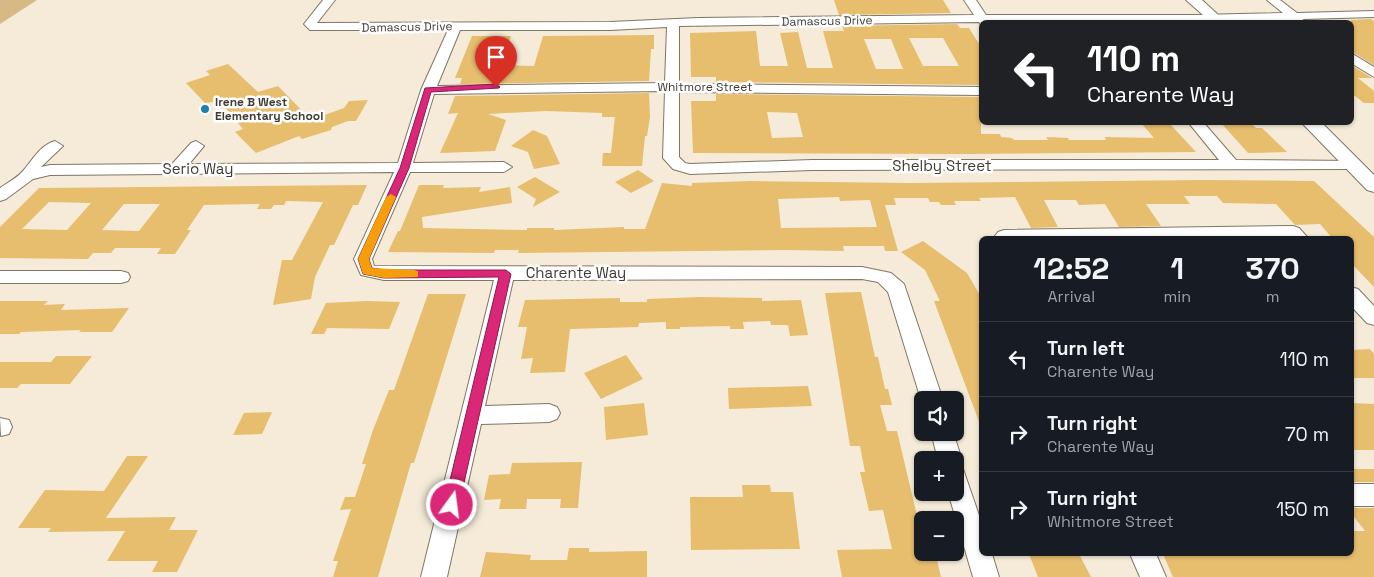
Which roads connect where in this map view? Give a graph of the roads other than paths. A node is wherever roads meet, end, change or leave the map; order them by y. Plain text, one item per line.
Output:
1 (329, 0) edge
2 (970, 0) edge
3 (1177, 0) edge
4 (1193, 0) edge
5 (1273, 0) edge
6 (1374, 14) edge
7 (979, 20) edge
8 (983, 20) edge
9 (1207, 20) edge
10 (1207, 20) edge
11 (1300, 20) edge
12 (673, 24) junction
13 (455, 27) junction
14 (1354, 59) edge
15 (1374, 73) edge
16 (672, 87) junction
17 (428, 90) junction
18 (979, 91) edge
19 (1197, 125) edge
20 (1313, 125) edge
21 (1332, 125) edge
22 (55, 146) dead end
23 (196, 146) dead end
24 (1232, 164) junction
25 (1351, 164) junction
26 (504, 167) dead end
27 (1374, 167) edge
28 (404, 168) junction
29 (177, 169) junction
30 (28, 175) junction
31 (1374, 186) edge
32 (0, 196) edge
33 (1004, 236) edge
34 (1297, 236) edge
35 (506, 274) junction
36 (121, 277) dead end
37 (0, 278) edge
38 (1354, 297) edge
39 (1374, 318) edge
40 (929, 391) edge
41 (549, 413) dead end
42 (474, 415) junction
43 (1354, 495) edge
44 (1374, 495) edge
45 (963, 501) edge
46 (979, 554) edge
47 (980, 556) edge
48 (1144, 556) edge
49 (434, 577) edge
50 (986, 577) edge
51 (1153, 577) edge

1 - 13 street, Damascus Drive
2 - 8 street
3 - 9 main road
4 - 10 main road
5 - 11 street
6 - 11 street, Damascus Drive
7 - 12 street, Damascus Drive
12 - 13 street, Damascus Drive
12 - 16 street, Shelby Street
13 - 17 street, Charente Way
14 - 15 street
16 - 17 street, Whitmore Street
16 - 18 street, Whitmore Street
16 - 24 street, Shelby Street
17 - 28 street, Charente Way
19 - 24 street
20 - 25 main road
21 - 27 main road
22 - 30 street
23 - 29 street
24 - 25 street, Shelby Street
25 - 31 main road
26 - 28 street, Serio Way
28 - 29 street, Serio Way
28 - 35 street, Charente Way
29 - 30 street, Serio Way
30 - 32 street, Serio Way
33 - 34 street
35 - 40 street, Charente Way
35 - 42 street
36 - 37 street
38 - 39 street
41 - 42 street
42 - 49 street
43 - 44 street
45 - 46 street
47 - 50 street
48 - 51 street

